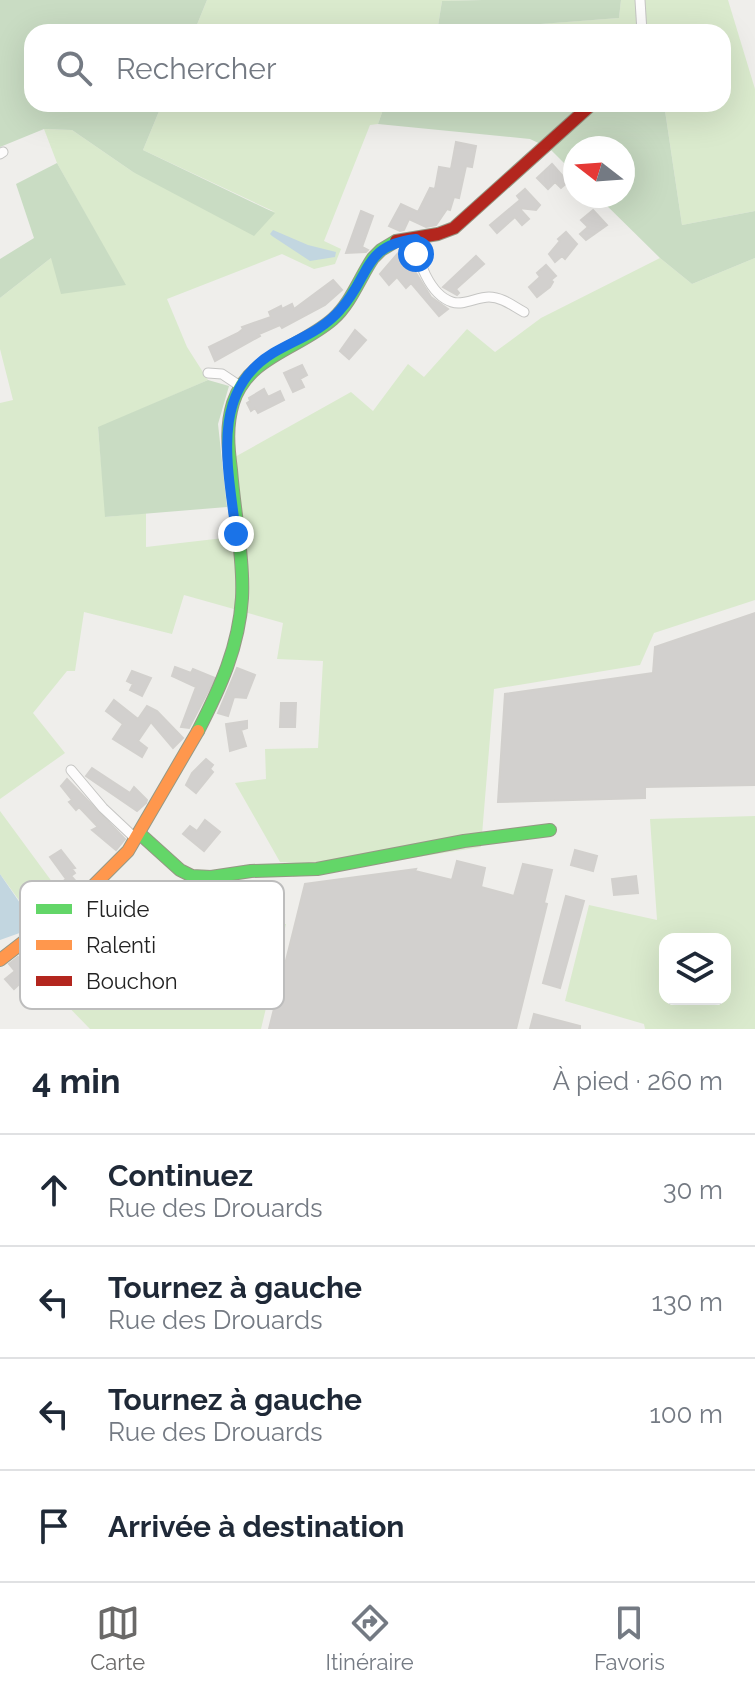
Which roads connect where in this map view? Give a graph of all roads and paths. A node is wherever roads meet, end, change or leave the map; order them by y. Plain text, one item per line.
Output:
1 (640, 0) edge
2 (642, 24) edge
3 (583, 112) edge
4 (416, 239) junction
5 (524, 312) dead end
6 (208, 373) dead end
7 (240, 386) junction
8 (71, 770) dead end
9 (550, 830) dead end
10 (138, 836) junction
11 (99, 881) edge
12 (20, 945) edge
13 (0, 960) edge

1 - 2 street
3 - 4 street
4 - 5 street
4 - 7 street
6 - 7 street
7 - 10 street
8 - 10 street
9 - 10 street
10 - 11 street
12 - 13 street

